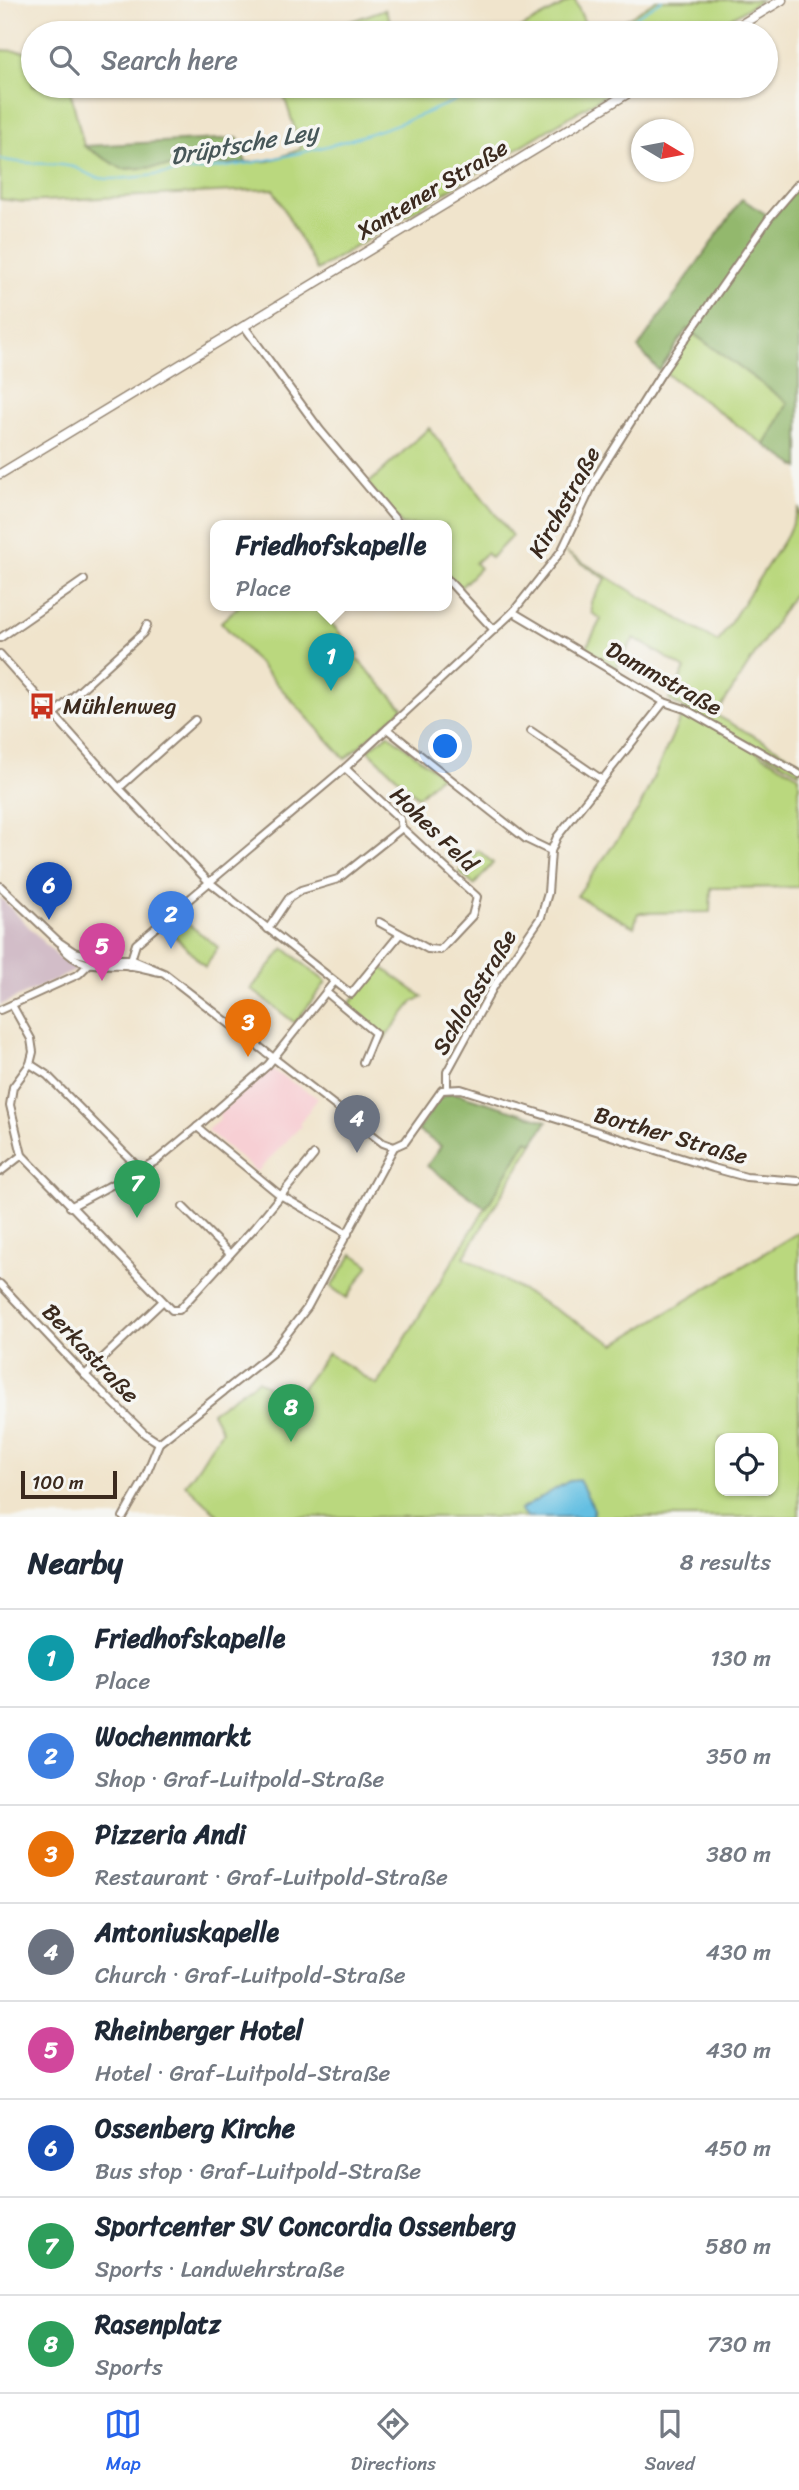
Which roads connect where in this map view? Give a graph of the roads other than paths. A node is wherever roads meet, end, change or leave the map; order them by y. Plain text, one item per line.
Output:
1 (782, 0) edge
2 (747, 21) edge
3 (620, 98) edge
4 (799, 183) edge
5 (244, 326) junction
6 (0, 474) edge
7 (396, 520) edge
8 (84, 580) dead end
9 (452, 584) edge
10 (513, 612) junction
11 (148, 625) dead end
12 (494, 630) junction
13 (0, 638) edge
14 (0, 654) edge
15 (664, 702) junction
16 (54, 714) junction
17 (195, 720) dead end
18 (387, 729) junction
19 (531, 732) dead end
20 (345, 768) junction
21 (799, 774) edge
22 (601, 779) junction
23 (119, 788) junction
24 (402, 828) junction
25 (551, 851) junction
26 (208, 881) junction
27 (0, 886) edge
28 (379, 922) dead end
29 (268, 929) junction
30 (400, 934) junction
31 (90, 962) junction
32 (130, 962) junction
33 (334, 982) junction
34 (326, 992) junction
35 (12, 1005) junction
36 (0, 1010) edge
37 (273, 1059) junction
38 (363, 1062) dead end
39 (30, 1064) junction
40 (447, 1088) junction
41 (197, 1127) junction
42 (394, 1147) junction
43 (314, 1154) dead end
44 (22, 1155) junction
45 (140, 1169) junction
46 (0, 1172) edge
47 (799, 1181) edge
48 (280, 1195) junction
49 (70, 1207) junction
50 (183, 1207) dead end
51 (348, 1234) junction
52 (230, 1254) junction
53 (0, 1284) edge
54 (162, 1302) junction
55 (85, 1375) junction
56 (159, 1443) junction
57 (123, 1517) edge

1 - 2 main road
3 - 5 main road, Xantener Straße
4 - 10 street, Kirchstraße
5 - 6 main road, Xantener Straße
5 - 7 street
8 - 13 street
9 - 12 street
10 - 12 street, Kirchstraße
10 - 15 street, Dammstraße
11 - 16 street
12 - 18 street, Kirchstraße
14 - 16 street
15 - 21 street, Dammstraße
15 - 22 street, Schloßstraße
16 - 23 street
17 - 23 street
18 - 20 street, Kirchstraße
18 - 25 street
19 - 22 street
20 - 24 street, Hohes Feld
20 - 26 street, Kirchstraße
22 - 25 street, Schloßstraße
23 - 26 street
24 - 29 street
24 - 30 street, Hohes Feld
25 - 40 street, Schloßstraße
26 - 29 street
26 - 32 street, Kirchstraße
27 - 31 street
28 - 30 street, Hohes Feld
29 - 33 street
30 - 33 street
31 - 32 street
31 - 35 street
32 - 37 street
33 - 34 street
34 - 37 street
34 - 38 street
35 - 36 street
35 - 39 street
37 - 41 street
37 - 42 street
39 - 44 street
39 - 45 street
40 - 42 street, Schloßstraße
40 - 47 street, Borther Straße
41 - 45 street
41 - 48 street
42 - 51 street, Schloßstraße
43 - 48 street
44 - 46 street
44 - 49 street
45 - 49 street
48 - 51 street
48 - 52 street
49 - 54 street
50 - 52 street
51 - 56 street, Schloßstraße
52 - 54 street
53 - 55 street, Berkastraße
54 - 55 street
55 - 56 street, Berkastraße
56 - 57 street, Schloßstraße

